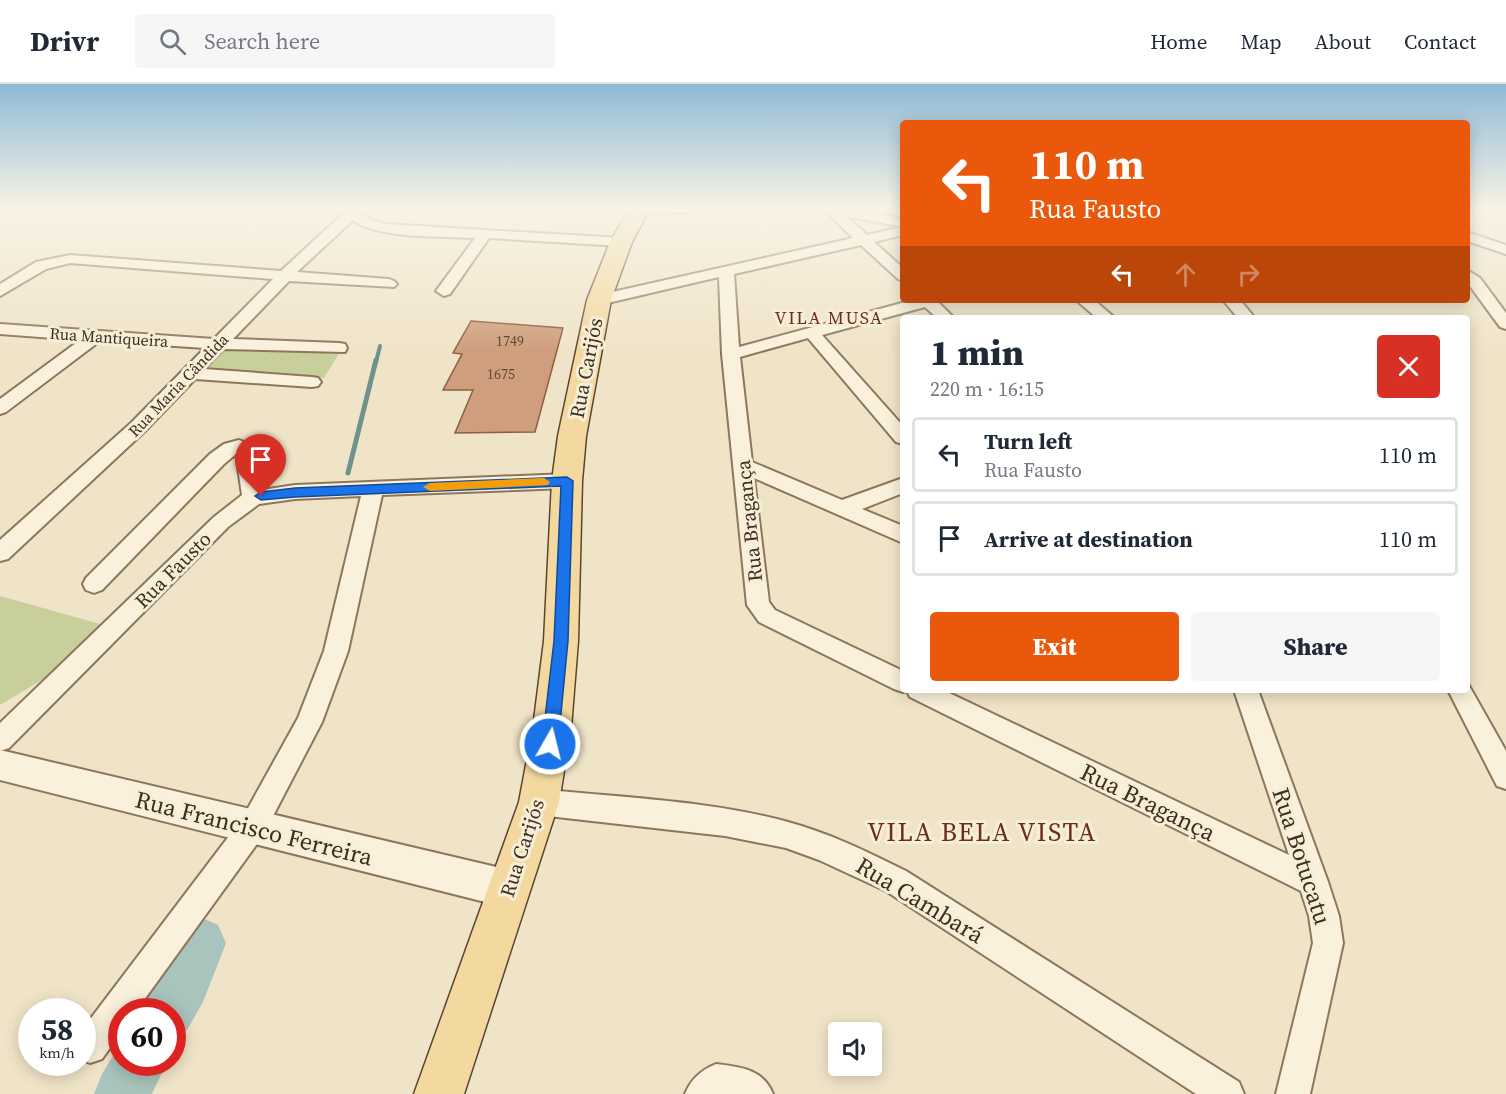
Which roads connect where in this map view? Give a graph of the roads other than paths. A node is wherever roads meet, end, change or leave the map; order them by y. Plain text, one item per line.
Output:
1 (305, 255) edge
2 (470, 255) edge
3 (616, 255) edge
4 (797, 255) edge
5 (881, 255) edge
6 (726, 272) junction
7 (900, 273) edge
8 (282, 277) junction
9 (1470, 277) edge
10 (389, 284) dead end
11 (0, 291) edge
12 (444, 291) dead end
13 (599, 300) junction
14 (917, 303) edge
15 (931, 303) edge
16 (1088, 303) edge
17 (943, 315) edge
18 (1103, 315) edge
19 (1506, 324) edge
20 (0, 329) edge
21 (812, 333) junction
22 (94, 337) junction
23 (218, 344) junction
24 (339, 348) dead end
25 (731, 354) junction
26 (190, 373) junction
27 (312, 382) dead end
28 (0, 408) edge
29 (900, 435) edge
30 (744, 466) junction
31 (567, 481) junction
32 (900, 485) edge
33 (373, 489) junction
34 (252, 498) junction
35 (840, 509) junction
36 (900, 534) edge
37 (0, 553) edge
38 (93, 584) dead end
39 (900, 681) edge
40 (925, 693) edge
41 (1247, 693) edge
42 (1462, 693) edge
43 (0, 741) edge
44 (0, 765) edge
45 (1506, 777) edge
46 (539, 802) junction
47 (252, 828) junction
48 (1313, 882) junction
49 (509, 889) junction
50 (96, 1039) edge
51 (439, 1094) edge
52 (702, 1094) edge
53 (756, 1094) edge
54 (1227, 1094) edge
55 (1293, 1094) edge

1 - 8 street, Rua Maria Cândida
2 - 12 street
3 - 13 main road, Rua Carijós
4 - 6 street
5 - 7 street
6 - 13 street
6 - 25 street, Rua Bragança
8 - 10 street
8 - 11 street
8 - 23 street, Rua Maria Cândida
9 - 19 street
13 - 31 main road, Rua Carijós
14 - 21 street
15 - 17 street
16 - 18 street
20 - 22 street, Rua Mantiqueira
21 - 25 street
21 - 29 street
22 - 23 street, Rua Mantiqueira
22 - 28 street
23 - 24 street, Rua Mantiqueira
23 - 26 street, Rua Maria Cândida
25 - 30 street, Rua Bragança
26 - 27 street
26 - 37 street, Rua Maria Cândida
30 - 35 street
30 - 39 street, Rua Bragança
31 - 33 street, Rua Fausto
31 - 46 main road, Rua Carijós
32 - 35 street
33 - 34 street, Rua Fausto
33 - 47 street
34 - 38 street
34 - 43 street, Rua Fausto
35 - 36 street
40 - 48 street, Rua Bragança
41 - 48 street, Rua Botucatu
42 - 45 street
44 - 47 street, Rua Francisco Ferreira
46 - 49 main road, Rua Carijós
46 - 54 street, Rua Cambará
47 - 49 street, Rua Francisco Ferreira
47 - 50 street
48 - 55 street, Rua Botucatu
49 - 51 main road, Rua Carijós
52 - 53 street

